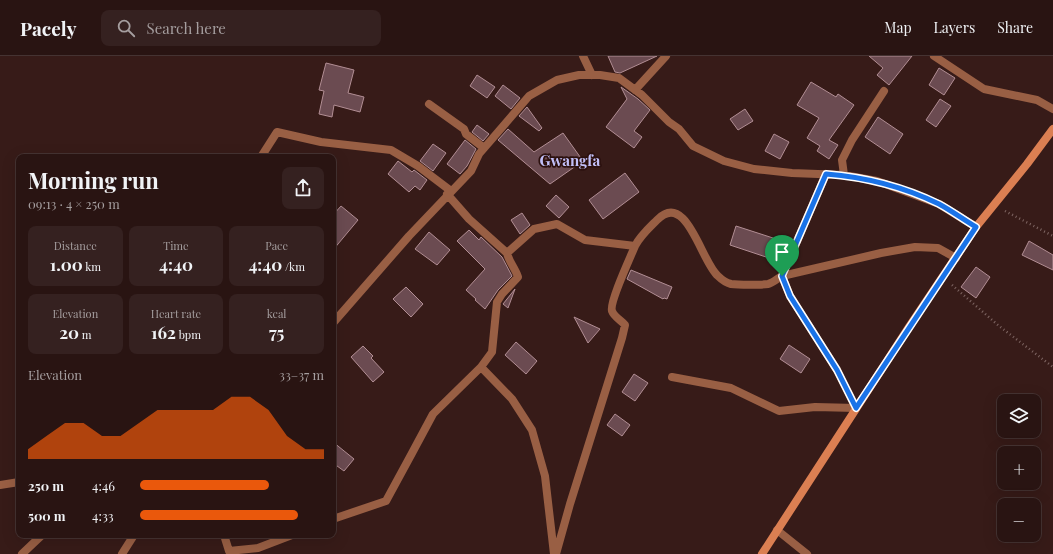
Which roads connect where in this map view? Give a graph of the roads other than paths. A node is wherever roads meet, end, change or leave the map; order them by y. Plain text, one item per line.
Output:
1 (583, 56) edge
2 (666, 56) edge
3 (934, 56) edge
4 (592, 75) junction
5 (635, 90) junction
6 (884, 91) dead end
7 (429, 104) dead end
8 (1053, 110) edge
9 (1053, 129) edge
10 (484, 148) junction
11 (263, 154) edge
12 (826, 174) junction
13 (844, 175) junction
14 (449, 192) junction
15 (976, 227) junction
16 (635, 246) junction
17 (507, 253) junction
18 (956, 258) junction
19 (782, 276) junction
20 (336, 320) edge
21 (481, 368) junction
22 (672, 377) dead end
23 (856, 408) junction
24 (16, 482) edge
25 (0, 485) edge
26 (336, 519) edge
27 (777, 530) junction
28 (39, 538) edge
29 (132, 538) edge
30 (224, 538) edge
31 (284, 538) edge
32 (225, 553) edge
33 (22, 554) edge
34 (122, 554) edge
35 (555, 554) edge
36 (762, 554) edge
37 (808, 554) edge

1 - 4 street
2 - 5 street
3 - 8 street
4 - 5 street
4 - 10 street
5 - 12 street
6 - 13 street
7 - 10 street
9 - 15 street
10 - 14 street
11 - 14 street
12 - 13 street
12 - 19 street
13 - 15 street
14 - 17 street
14 - 20 street
15 - 18 street
16 - 17 street
16 - 19 street
16 - 35 street
17 - 21 street
18 - 19 street
18 - 23 street
19 - 23 street
21 - 26 street
21 - 35 street
22 - 23 street
23 - 27 street
24 - 25 street
27 - 36 street
27 - 37 street
28 - 33 street
29 - 34 street
30 - 32 street
31 - 32 street

